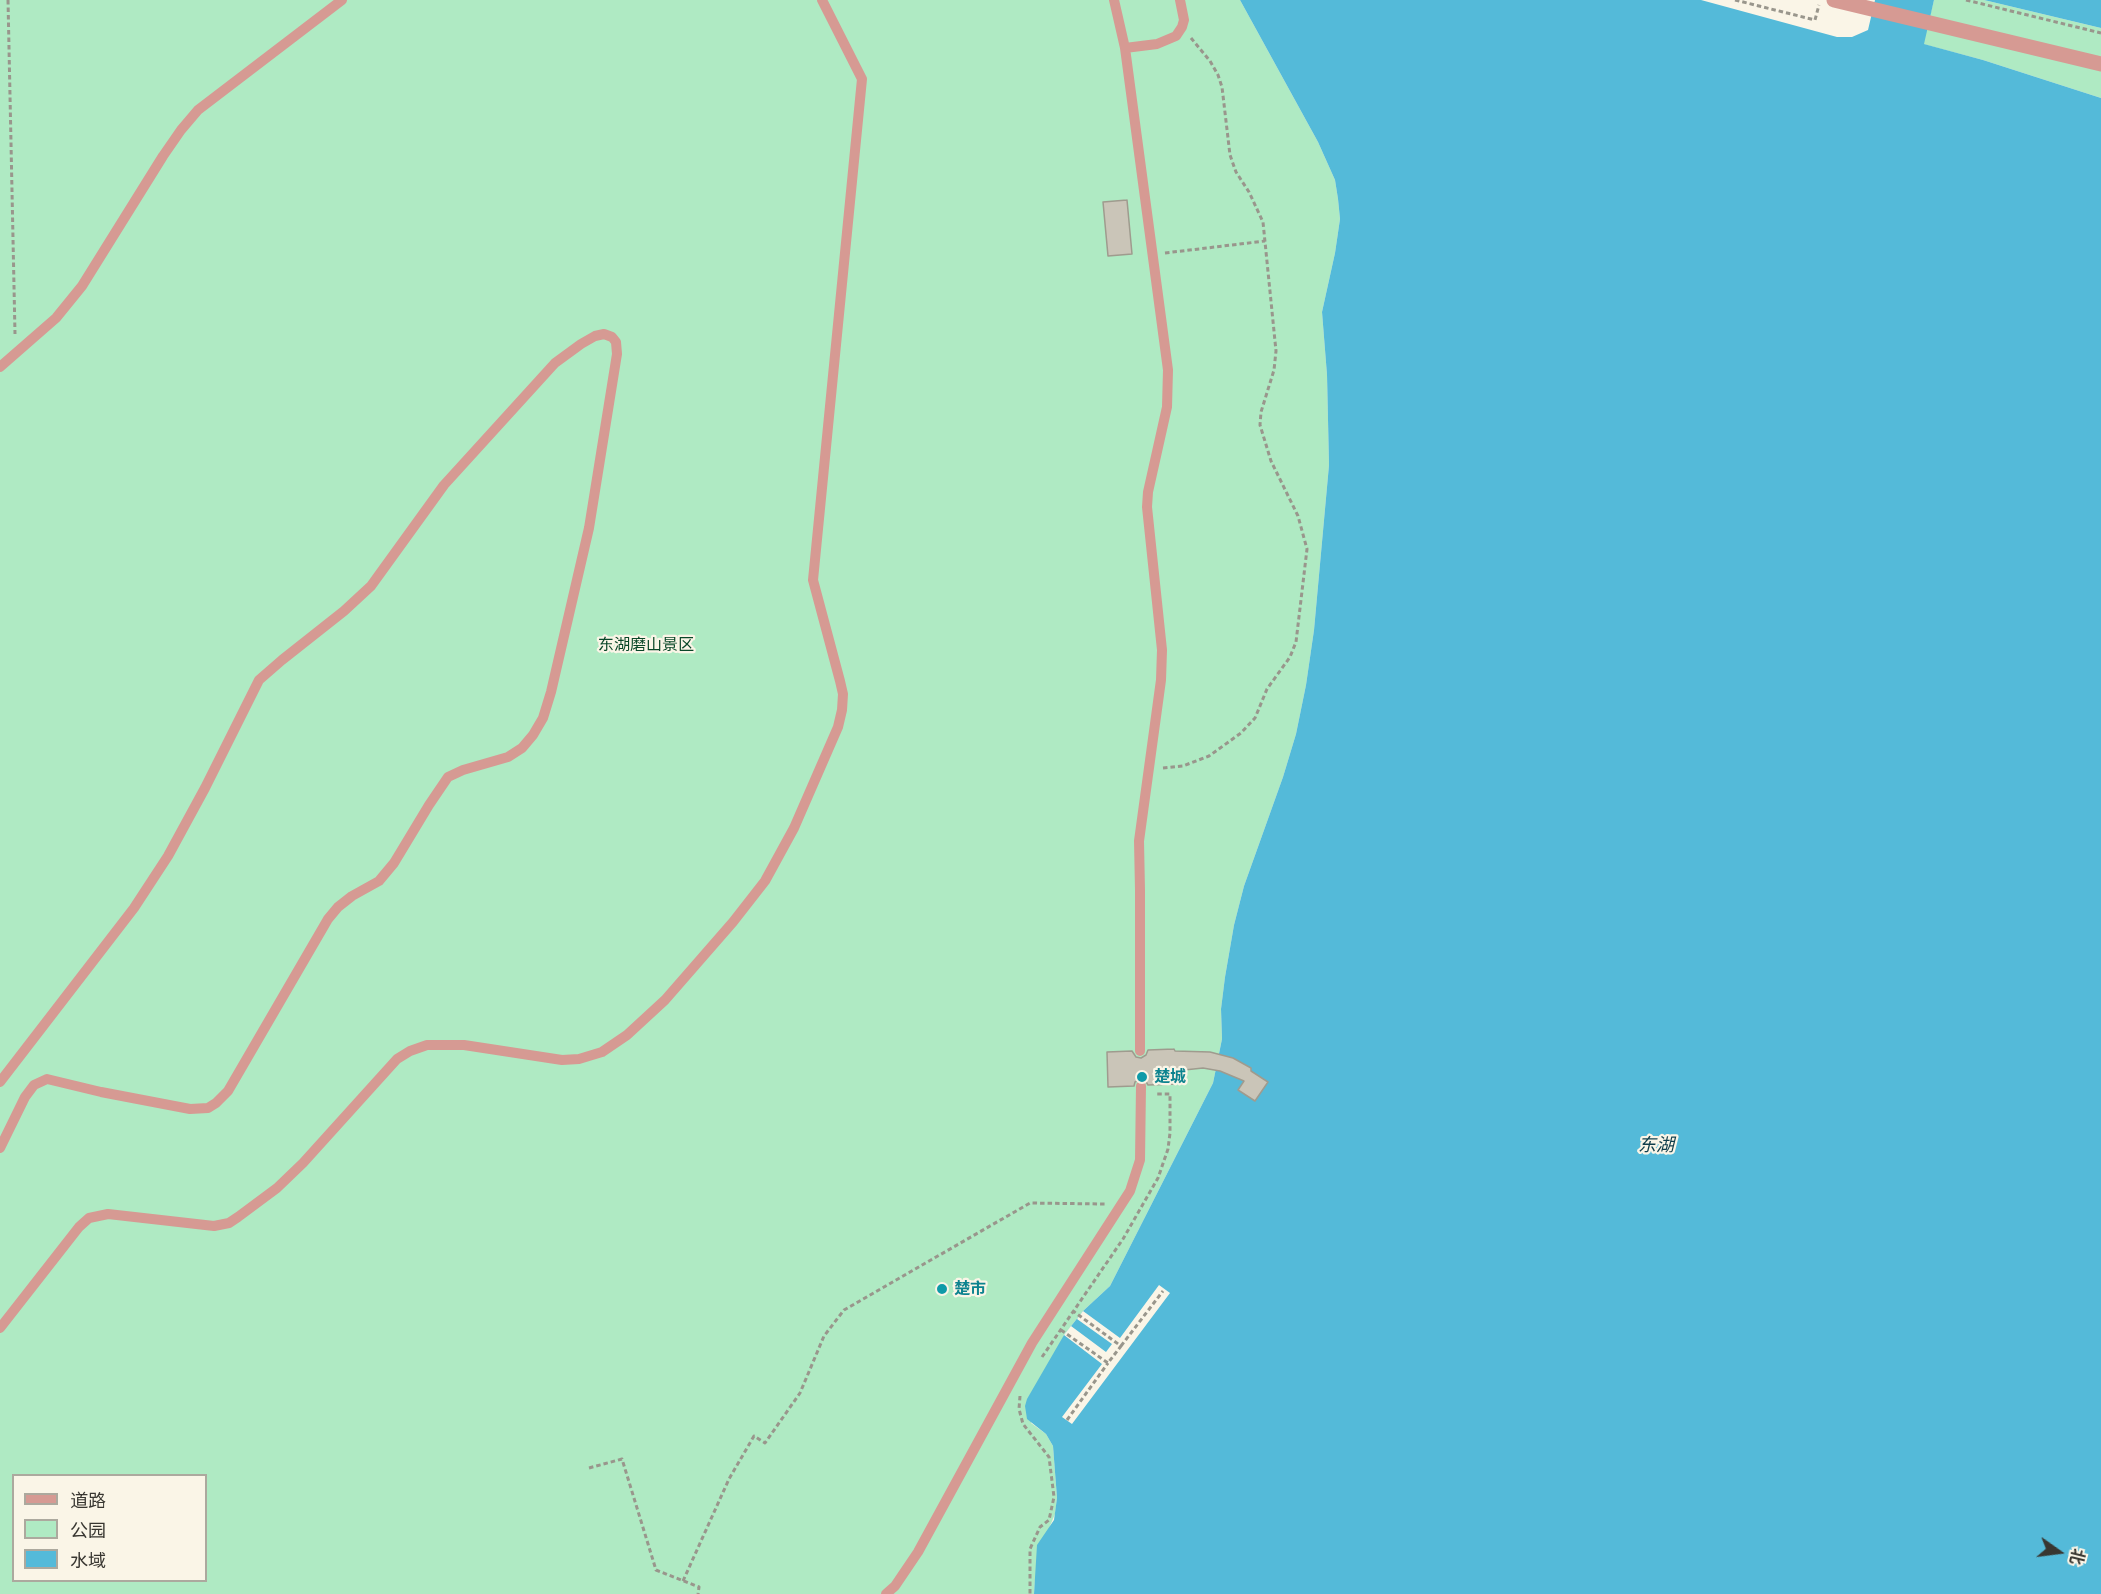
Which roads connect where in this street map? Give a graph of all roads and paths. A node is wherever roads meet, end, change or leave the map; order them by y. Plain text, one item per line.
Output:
1 (8, 0) edge
2 (342, 0) edge
3 (822, 0) edge
4 (1114, 0) edge
5 (1180, 0) edge
6 (1735, 0) edge
7 (1820, 0) edge
8 (1834, 0) edge
9 (1966, 0) edge
10 (1182, 27) junction
11 (2101, 33) edge
12 (1125, 48) junction
13 (2101, 64) edge
14 (1265, 241) junction
15 (1152, 254) junction
16 (16, 354) junction
17 (0, 367) edge
18 (1149, 766) junction
19 (1140, 1051) dead end
20 (0, 1082) edge
21 (1141, 1090) joint
22 (0, 1148) edge
23 (1123, 1204) junction
24 (1163, 1291) dead end
25 (1074, 1311) junction
26 (0, 1328) edge
27 (1061, 1330) junction
28 (1121, 1346) junction
29 (1038, 1363) dead end
30 (1108, 1363) junction
31 (1023, 1388) dead end
32 (1067, 1420) dead end
33 (589, 1468) dead end
34 (683, 1581) junction
35 (698, 1594) edge
36 (886, 1594) edge
37 (1030, 1594) edge

1 - 16 path
2 - 16 lane
3 - 26 lane
4 - 12 lane
5 - 10 lane
6 - 7 path
8 - 13 street
9 - 11 path
10 - 12 lane
10 - 14 path
12 - 15 lane
14 - 15 path
14 - 18 path
15 - 18 lane
16 - 17 lane
18 - 19 lane
20 - 22 lane
21 - 23 lane
21 - 25 path
23 - 34 path
23 - 36 lane
24 - 28 path
25 - 27 path
25 - 28 path
27 - 29 path
27 - 30 path
28 - 30 path
30 - 32 path
31 - 37 path
33 - 34 path
34 - 35 path

